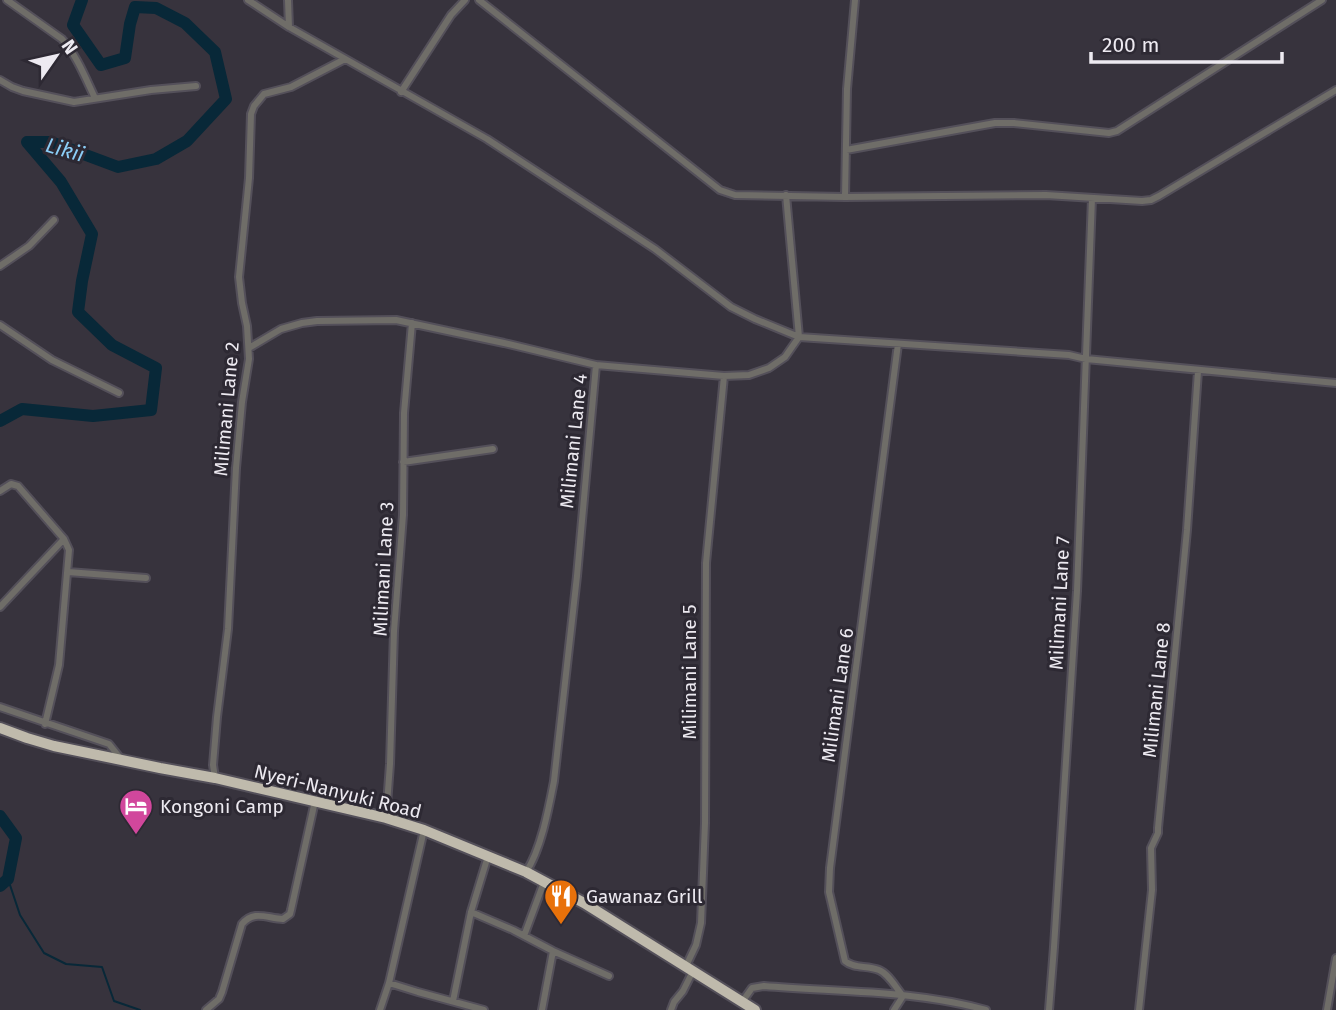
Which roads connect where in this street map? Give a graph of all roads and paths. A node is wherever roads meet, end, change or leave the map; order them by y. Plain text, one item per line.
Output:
1 (8, 0) edge
2 (248, 0) edge
3 (288, 0) edge
4 (465, 0) edge
5 (479, 0) edge
6 (855, 0) edge
7 (1322, 0) edge
8 (0, 8) edge
9 (289, 27) junction
10 (345, 60) junction
11 (0, 80) edge
12 (196, 86) dead end
13 (1336, 90) edge
14 (401, 92) junction
15 (95, 99) junction
16 (846, 150) junction
17 (786, 195) junction
18 (845, 197) junction
19 (1092, 198) junction
20 (54, 220) dead end
21 (0, 266) edge
22 (412, 323) junction
23 (0, 325) edge
24 (799, 337) junction
25 (898, 344) junction
26 (249, 348) junction
27 (1086, 359) junction
28 (596, 365) junction
29 (1198, 371) junction
30 (724, 376) junction
31 (1336, 383) edge
32 (120, 393) dead end
33 (494, 449) dead end
34 (403, 462) junction
35 (0, 491) edge
36 (64, 539) junction
37 (68, 572) junction
38 (146, 578) dead end
39 (0, 607) edge
40 (0, 707) edge
41 (45, 723) junction
42 (0, 728) edge
43 (121, 760) junction
44 (215, 778) junction
45 (315, 801) junction
46 (386, 818) junction
47 (424, 830) junction
48 (488, 856) junction
49 (526, 872) junction
50 (544, 882) junction
51 (471, 912) junction
52 (524, 936) junction
53 (553, 951) junction
54 (1336, 958) edge
55 (689, 969) junction
56 (609, 976) dead end
57 (389, 983) junction
58 (903, 996) junction
59 (453, 1001) junction
60 (742, 1002) junction
61 (206, 1010) edge
62 (380, 1010) edge
63 (484, 1010) edge
64 (542, 1010) edge
65 (671, 1010) edge
66 (755, 1010) edge
67 (894, 1010) edge
68 (986, 1010) edge
69 (1049, 1010) edge
70 (1139, 1010) edge
71 (1327, 1010) edge

1 - 8 street
1 - 15 street
2 - 9 street
3 - 9 street
4 - 14 street
5 - 17 street
6 - 16 street
7 - 16 street
9 - 10 street
10 - 14 street
10 - 26 street, Milimani Lane 2
11 - 15 street
12 - 15 street
13 - 19 street
14 - 24 street
16 - 18 street
17 - 18 street
17 - 24 street
18 - 19 street
19 - 27 street, Milimani Lane 7
20 - 21 street
22 - 26 street, Milimani Lane 4
22 - 28 street, Milimani Lane 4
22 - 34 street, Milimani Lane 3
23 - 32 street
24 - 25 street
24 - 30 street
25 - 27 street
25 - 58 street, Milimani Lane 6
26 - 44 street, Milimani Lane 2
27 - 29 street
27 - 69 street, Milimani Lane 7
28 - 30 street
28 - 49 street, Milimani Lane 4
29 - 31 street
29 - 70 street, Milimani Lane 8
30 - 55 street, Milimani Lane 5
33 - 34 street
34 - 46 street, Milimani Lane 3
35 - 36 street
36 - 37 street
36 - 39 street
37 - 38 street
37 - 41 street
40 - 41 street
41 - 43 street
42 - 43 highway, Nyeri-Nanyuki Road
43 - 44 highway, Nyeri-Nanyuki Road
44 - 45 highway, Nyeri-Nanyuki Road
45 - 46 highway, Nyeri-Nanyuki Road
45 - 61 street
46 - 47 highway, Nyeri-Nanyuki Road
47 - 48 highway, Nyeri-Nanyuki Road
47 - 57 street
48 - 49 highway, Nyeri-Nanyuki Road
48 - 51 street
49 - 50 highway, Nyeri-Nanyuki Road
50 - 52 street
50 - 55 highway, Nyeri-Nanyuki Road
51 - 52 street
51 - 59 street
52 - 53 street
53 - 56 street
53 - 64 street
54 - 71 street
55 - 60 highway, Nyeri-Nanyuki Road
55 - 65 street, Milimani Lane 5
57 - 59 street
57 - 62 street
58 - 60 street
58 - 67 street
58 - 68 street
59 - 63 street
60 - 66 highway, Nyeri-Nanyuki Road

